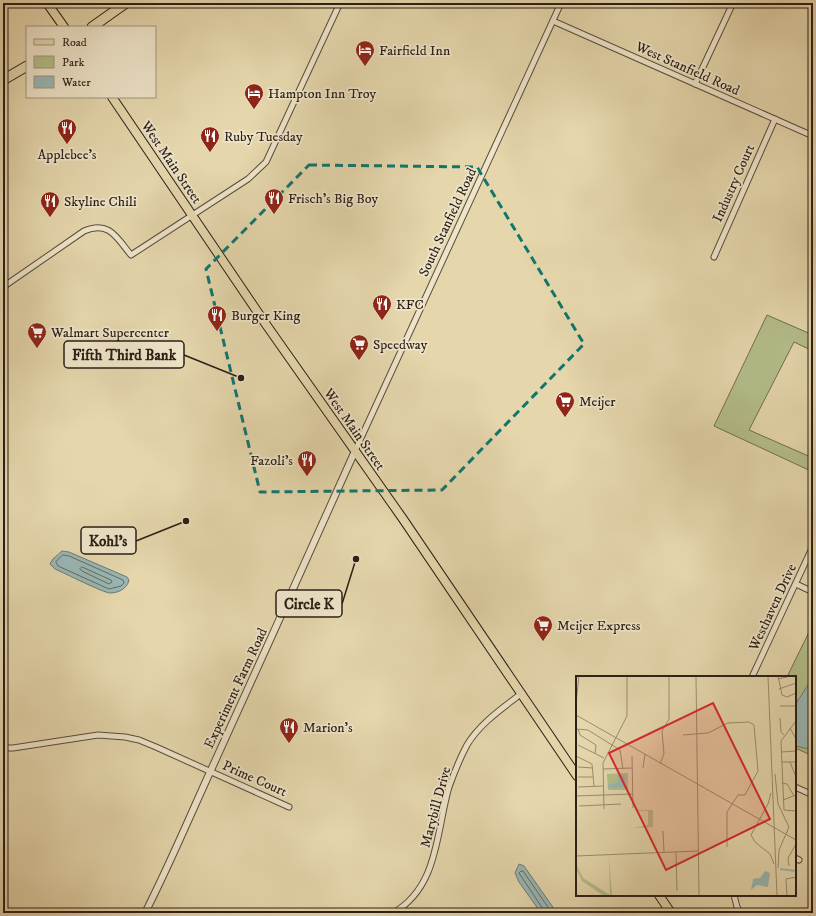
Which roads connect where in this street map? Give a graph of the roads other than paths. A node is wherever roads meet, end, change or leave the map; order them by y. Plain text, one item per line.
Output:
1 (47, 3) edge
2 (126, 3) edge
3 (340, 3) edge
4 (561, 3) edge
5 (733, 3) edge
6 (553, 21) junction
7 (63, 26) edge
8 (93, 26) edge
9 (26, 67) edge
10 (3, 80) edge
11 (695, 84) junction
12 (113, 98) edge
13 (775, 119) junction
14 (813, 136) edge
15 (192, 215) junction
16 (714, 257) dead end
17 (3, 287) edge
18 (355, 450) junction
19 (813, 546) edge
20 (796, 584) junction
21 (813, 592) edge
22 (752, 676) edge
23 (522, 693) junction
24 (3, 748) edge
25 (210, 771) junction
26 (576, 774) edge
27 (796, 787) edge
28 (813, 795) edge
29 (289, 807) dead end
30 (660, 896) edge
31 (734, 896) edge
32 (145, 913) edge
33 (392, 913) edge
34 (671, 913) edge
35 (741, 913) edge

1 - 7 main road
2 - 8 highway
3 - 15 street
4 - 6 street, South Stanfield Road
5 - 11 street
6 - 11 street, West Stanfield Road
6 - 18 street, South Stanfield Road
9 - 10 highway
11 - 13 street, West Stanfield Road
12 - 15 main road, West Main Street
13 - 14 street, West Stanfield Road
13 - 16 street, Industry Court
15 - 17 street
15 - 18 main road, West Main Street
18 - 23 main road, West Main Street
18 - 25 street, Experiment Farm Road
19 - 20 street, Westhaven Drive
20 - 21 street
20 - 22 street, Westhaven Drive
23 - 26 main road, West Main Street
23 - 33 street, Marybill Drive
24 - 25 street, Prime Court
25 - 29 street, Prime Court
25 - 32 street, Experiment Farm Road
27 - 28 street
30 - 34 main road
31 - 35 street

